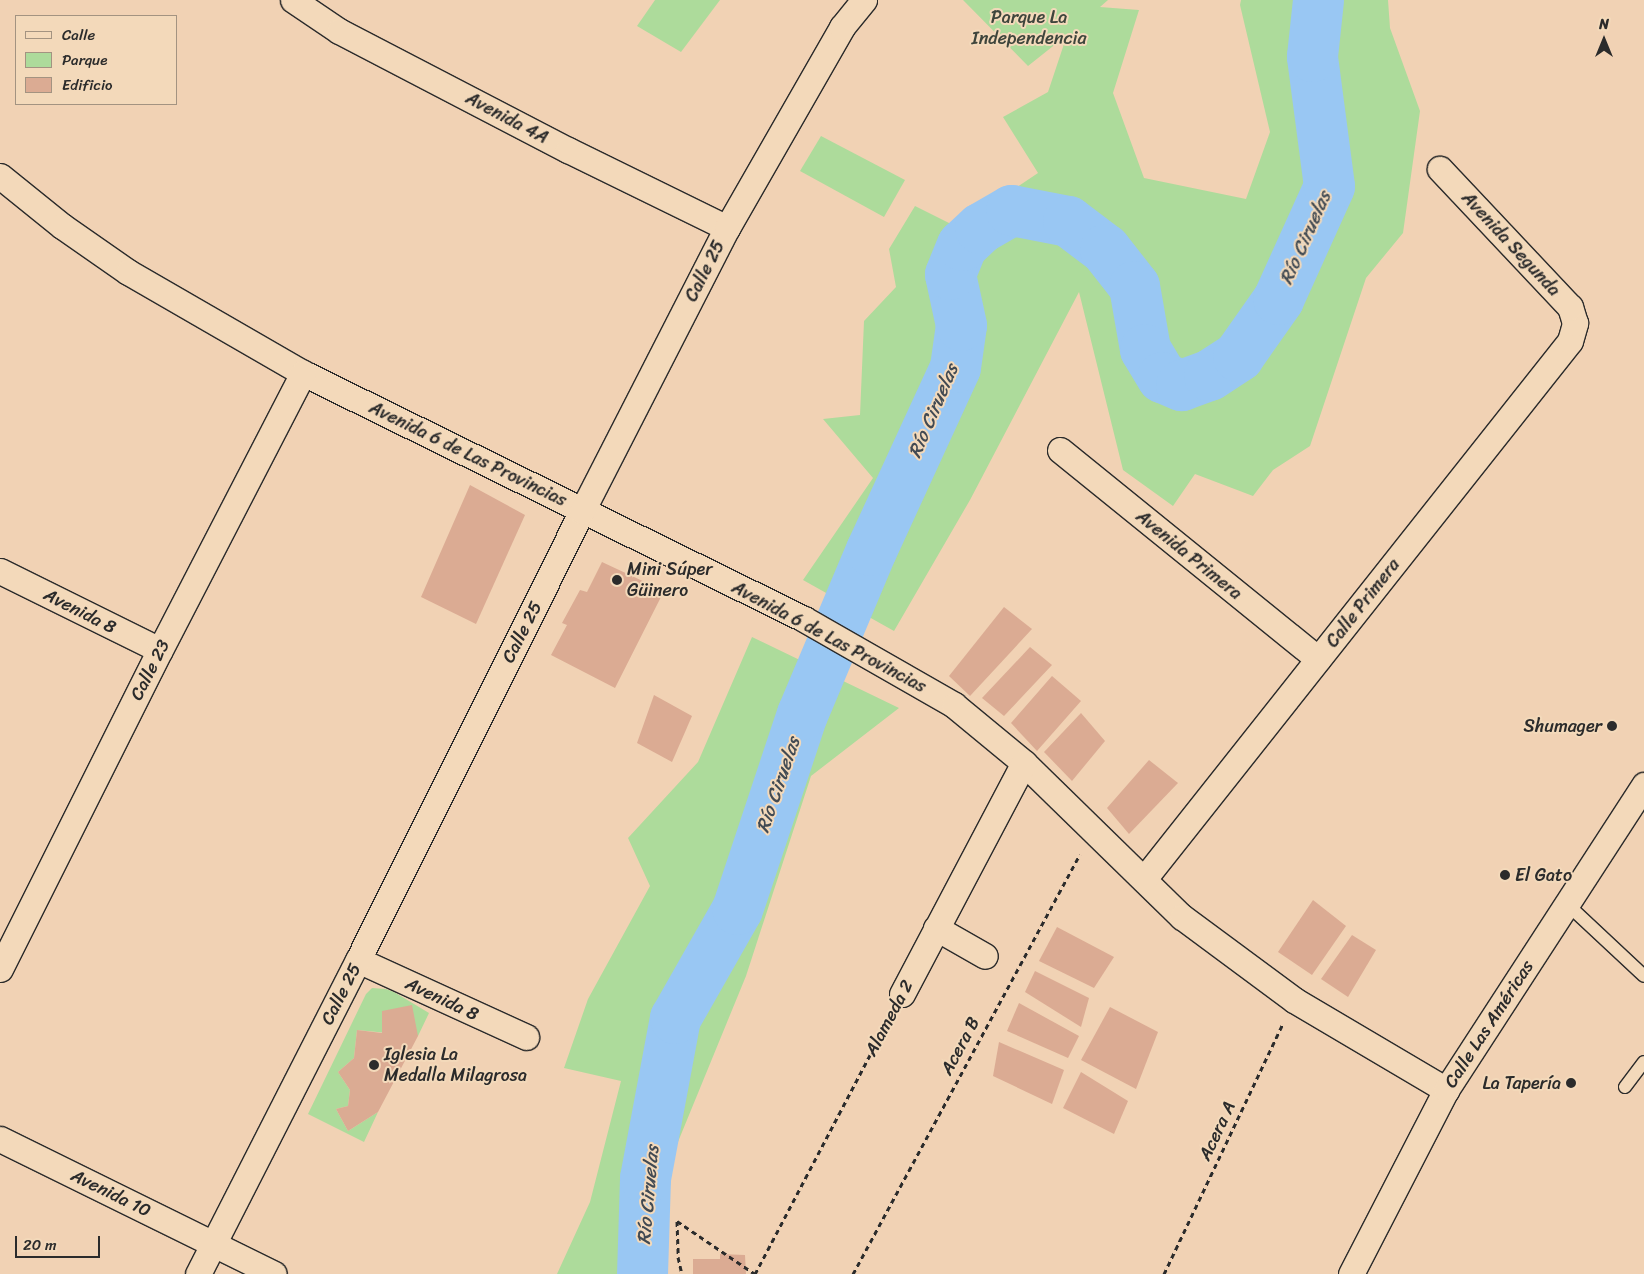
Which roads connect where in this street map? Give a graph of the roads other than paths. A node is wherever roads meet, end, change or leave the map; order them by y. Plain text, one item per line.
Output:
1 (292, 0) edge
2 (864, 0) edge
3 (1440, 168) dead end
4 (0, 176) edge
5 (727, 228) junction
6 (1575, 323) joint
7 (303, 373) junction
8 (1060, 450) dead end
9 (582, 511) junction
10 (0, 570) edge
11 (160, 650) junction
12 (1318, 659) junction
13 (1024, 763) junction
14 (1644, 785) edge
15 (1144, 879) junction
16 (1567, 904) junction
17 (936, 928) junction
18 (985, 956) dead end
19 (358, 960) junction
20 (0, 969) edge
21 (1644, 976) edge
22 (902, 994) road end
23 (526, 1037) dead end
24 (1644, 1062) edge
25 (1625, 1087) dead end
26 (1446, 1090) junction
27 (0, 1139) edge
28 (214, 1243) junction
29 (198, 1274) edge
30 (274, 1274) edge
31 (1351, 1274) edge

1 - 5 street, Avenida 4A
2 - 5 street, Calle 25
3 - 6 street, Avenida Segunda
4 - 7 street, Avenida 6 de Las Provincias
5 - 9 street, Calle 25
6 - 12 street, Calle Primera
7 - 9 street, Avenida 6 de Las Provincias
7 - 11 street, Calle 23
8 - 12 street, Avenida Primera
9 - 13 street, Avenida 6 de Las Provincias
9 - 19 street, Calle 25
10 - 11 street, Avenida 8
11 - 20 street, Calle 23
12 - 15 street, Calle Primera
13 - 15 street, Avenida 6 de Las Provincias
13 - 17 street, Alameda 2
14 - 16 street, Calle Las Américas
15 - 26 street, Avenida 6 de Las Provincias
16 - 21 lane
16 - 26 street, Calle Las Américas
17 - 18 street
17 - 22 street, Alameda 2
19 - 23 street, Avenida 8
19 - 28 street, Calle 25
24 - 25 lane
26 - 31 street, Calle Las Américas
27 - 28 street, Avenida 10
28 - 29 street, Calle 25
28 - 30 street, Avenida 10

